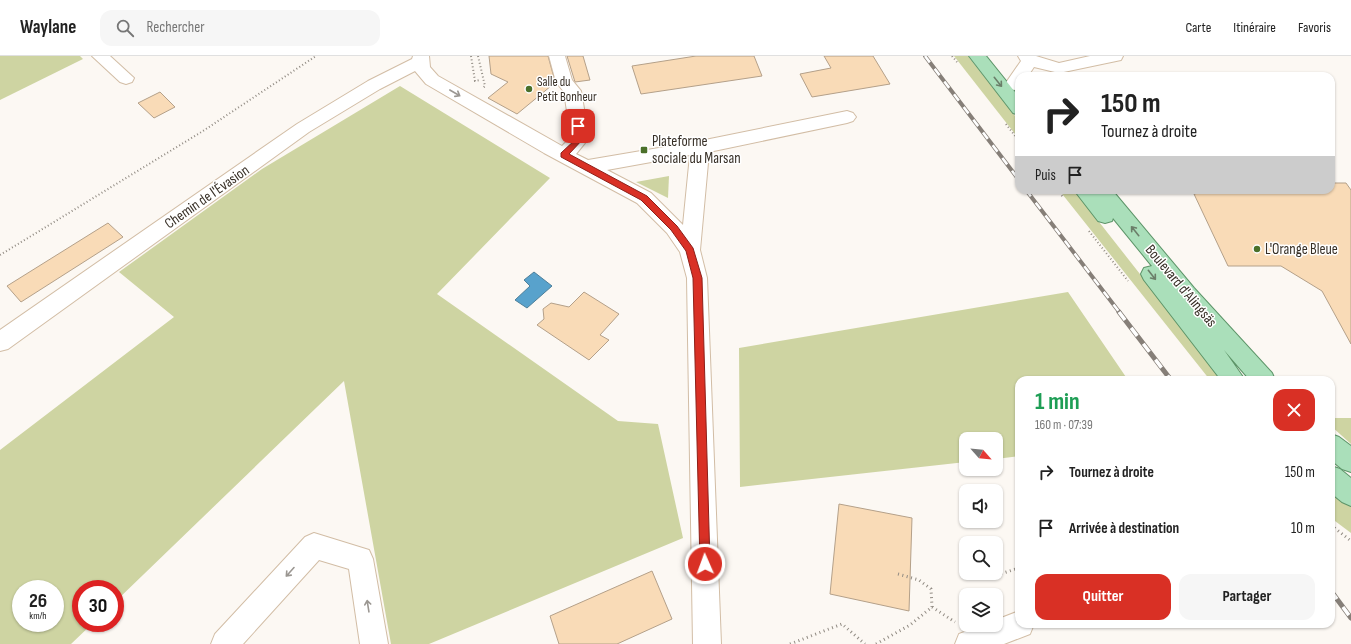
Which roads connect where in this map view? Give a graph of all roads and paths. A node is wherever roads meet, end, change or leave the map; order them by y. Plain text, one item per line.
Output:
1 (100, 56) edge
2 (316, 56) edge
3 (471, 56) edge
4 (478, 56) edge
5 (557, 56) edge
6 (977, 56) edge
7 (992, 56) edge
8 (1115, 56) edge
9 (1028, 58) edge
10 (421, 63) edge
11 (1022, 72) edge
12 (126, 78) dead end
13 (480, 80) dead end
14 (1015, 84) edge
15 (482, 89) dead end
16 (1015, 104) edge
17 (847, 117) dead end
18 (700, 147) junction
19 (557, 151) junction
20 (585, 167) junction
21 (1087, 194) edge
22 (1104, 194) edge
23 (690, 250) junction
24 (0, 256) edge
25 (0, 342) edge
26 (1231, 376) edge
27 (1260, 376) edge
28 (1335, 448) edge
29 (1351, 461) edge
30 (1335, 480) edge
31 (1351, 494) edge
32 (1335, 528) edge
33 (1351, 541) edge
34 (1015, 569) edge
35 (1003, 573) edge
36 (898, 574) dead end
37 (932, 607) junction
38 (1015, 626) edge
39 (971, 643) edge
40 (225, 644) edge
41 (374, 644) edge
42 (707, 644) edge
43 (790, 644) edge
44 (864, 644) edge
45 (876, 644) edge

1 - 12 street
2 - 24 path
3 - 13 path
4 - 15 path
5 - 19 street
6 -> 16 main road
7 - 14 main road
8 - 9 street
9 - 11 street
10 -> 19 street
10 - 25 street, Chemin de l'Évasion
17 - 18 street
18 - 20 street
18 - 23 street
19 - 20 street
20 - 23 street
21 -> 26 main road, Boulevard d'Alingsäs
27 -> 22 main road, Boulevard d'Alingsäs
23 - 42 street
28 - 29 main road
30 - 31 main road
32 - 33 path
34 - 35 path
36 - 37 path
37 - 39 path
37 - 45 path
38 - 39 street
41 -> 40 street
43 - 44 path

